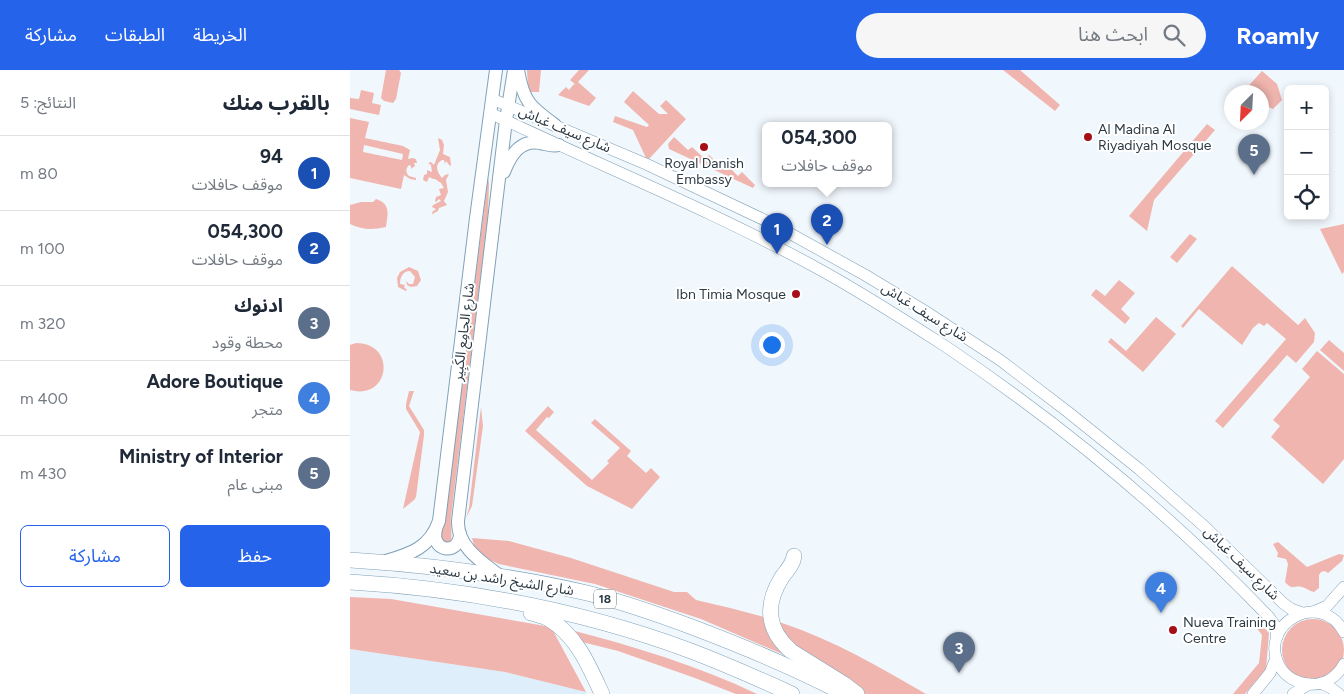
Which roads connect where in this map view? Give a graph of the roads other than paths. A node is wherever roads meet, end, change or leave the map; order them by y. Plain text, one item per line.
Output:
1 (496, 70) edge
2 (503, 70) edge
3 (514, 70) edge
4 (518, 70) edge
5 (499, 102) junction
6 (498, 116) junction
7 (555, 125) junction
8 (559, 146) junction
9 (498, 188) junction
10 (436, 529) junction
11 (460, 534) junction
12 (794, 556) dead end
13 (350, 560) edge
14 (383, 562) junction
15 (500, 576) junction
16 (350, 582) edge
17 (1344, 587) edge
18 (457, 592) junction
19 (1306, 613) junction
20 (1344, 632) edge
21 (1277, 637) junction
22 (1276, 658) junction
23 (1344, 664) edge
24 (1315, 684) junction
25 (602, 694) edge
26 (792, 694) edge
27 (845, 694) edge
28 (857, 694) edge
29 (1252, 694) edge
30 (1293, 694) edge
31 (1339, 694) edge

1 - 5 main road
2 - 5 main road
3 - 5 main road
4 - 7 main road
5 - 6 main road
5 - 7 street, شارع سيف غباش
6 - 8 street, شارع سيف غباش
6 - 9 main road, شارع الجامِع الكَبِير
6 - 10 main road, شارع الجامِع الكَبِير
7 - 19 street, شارع سيف غباش
8 - 9 main road
8 - 21 street, شارع سيف غباش
9 - 11 main road, شارع الجامِع الكَبِير
10 - 11 main road
10 - 14 main road, شارع الجامِع الكَبِير
11 - 15 main road
12 - 28 main road
13 - 14 main road, شارع الشيخ راشد بن سعيد / 18
14 - 15 main road, شارع الشيخ راشد بن سعيد / 18
15 - 27 main road, شارع الشيخ راشد بن سعيد / 18
16 - 18 main road, شارع الشيخ راشد بن سعيد / 18
17 - 19 street
18 - 25 main road
18 - 26 main road, شارع الشيخ راشد بن سعيد / 18
19 - 20 street, شارع سيف غباش
19 - 21 street
21 - 22 street
22 - 24 street
22 - 29 street
23 - 24 street
24 - 30 street
24 - 31 street

